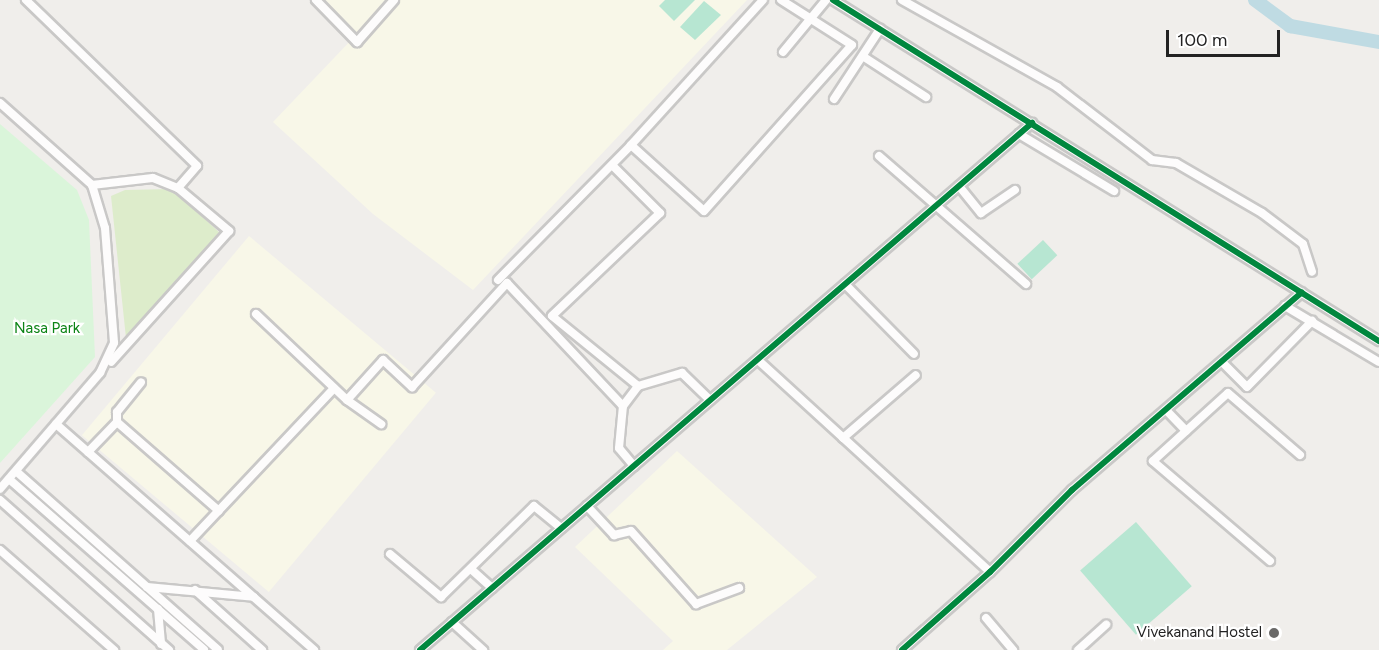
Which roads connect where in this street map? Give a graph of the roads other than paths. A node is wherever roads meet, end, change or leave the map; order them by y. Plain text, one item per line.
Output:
1 (26, 0) edge
2 (316, 0) edge
3 (394, 0) edge
4 (763, 0) edge
5 (781, 0) edge
6 (826, 0) edge
7 (833, 0) edge
8 (902, 0) edge
9 (812, 18) junction
10 (880, 29) junction
11 (783, 52) dead end
12 (864, 57) junction
13 (926, 97) dead end
14 (834, 99) dead end
15 (0, 103) edge
16 (1032, 123) junction
17 (1019, 134) junction
18 (631, 145) junction
19 (879, 156) dead end
20 (612, 165) junction
21 (92, 185) junction
22 (959, 186) junction
23 (178, 188) junction
24 (1015, 190) dead end
25 (1114, 191) dead end
26 (935, 207) junction
27 (1312, 272) dead end
28 (498, 280) dead end
29 (845, 284) junction
30 (1026, 284) dead end
31 (1302, 292) junction
32 (1285, 306) junction
33 (256, 314) dead end
34 (1312, 321) junction
35 (1379, 341) edge
36 (914, 354) dead end
37 (758, 360) junction
38 (1222, 362) junction
39 (1379, 362) edge
40 (100, 373) junction
41 (916, 375) dead end
42 (141, 382) dead end
43 (638, 386) junction
44 (334, 388) junction
45 (346, 400) junction
46 (711, 400) junction
47 (623, 406) junction
48 (1166, 410) junction
49 (117, 422) junction
50 (56, 424) junction
51 (381, 424) dead end
52 (1186, 431) junction
53 (843, 438) junction
54 (88, 452) junction
55 (1299, 455) dead end
56 (634, 466) junction
57 (17, 472) junction
58 (9, 479) junction
59 (0, 489) edge
60 (0, 500) edge
61 (587, 506) junction
62 (219, 511) junction
63 (561, 528) junction
64 (190, 541) junction
65 (0, 550) edge
66 (390, 554) dead end
67 (1270, 561) dead end
68 (472, 570) junction
69 (990, 572) junction
70 (147, 587) junction
71 (492, 588) junction
72 (740, 588) dead end
73 (194, 589) junction
74 (254, 597) junction
75 (158, 609) junction
76 (986, 618) dead end
77 (452, 622) junction
78 (1106, 625) dead end
79 (161, 646) edge
80 (114, 650) edge
81 (169, 650) edge
82 (204, 650) edge
83 (218, 650) edge
84 (261, 650) edge
85 (314, 650) edge
86 (420, 650) edge
87 (483, 650) edge
88 (902, 650) edge
89 (1014, 650) edge
90 (1078, 650) edge

1 - 23 street
2 - 3 street
4 - 18 street
5 - 9 street
6 - 9 street
7 - 10 street
8 - 27 street
9 - 11 street
9 - 18 street
10 - 12 street
10 - 16 street
12 - 13 street
12 - 14 street
15 - 21 street
16 - 17 street
16 - 31 street
17 - 22 street
17 - 25 street
18 - 20 street
19 - 26 street
20 - 28 street
20 - 43 street
21 - 23 street
21 - 40 street
22 - 24 street
22 - 26 street
23 - 40 street
26 - 29 street
26 - 30 street
29 - 36 street
29 - 37 street
31 - 32 street
31 - 35 street
32 - 34 street
32 - 38 street
33 - 44 street
34 - 38 street
34 - 39 street
37 - 46 street
37 - 53 street
38 - 48 street
40 - 50 street
41 - 53 street
42 - 49 street
43 - 46 street
43 - 47 street
44 - 45 street
44 - 62 street
45 - 47 street
45 - 51 street
46 - 56 street
47 - 56 street
48 - 52 street
48 - 69 street
49 - 54 street
49 - 62 street
50 - 54 street
50 - 57 street
52 - 55 street
52 - 67 street
53 - 69 street
54 - 64 street
56 - 61 street
57 - 58 street
57 - 70 street
58 - 59 street
58 - 75 street
60 - 79 street
61 - 63 street
61 - 72 street
62 - 64 street
63 - 68 street
63 - 71 street
64 - 74 street
65 - 80 street
66 - 68 street
68 - 71 street
69 - 88 street
70 - 73 street
70 - 83 street
71 - 77 street
73 - 74 street
73 - 84 street
74 - 85 street
75 - 79 street
75 - 82 street
76 - 89 street
77 - 86 street
77 - 87 street
78 - 90 street
79 - 81 street

